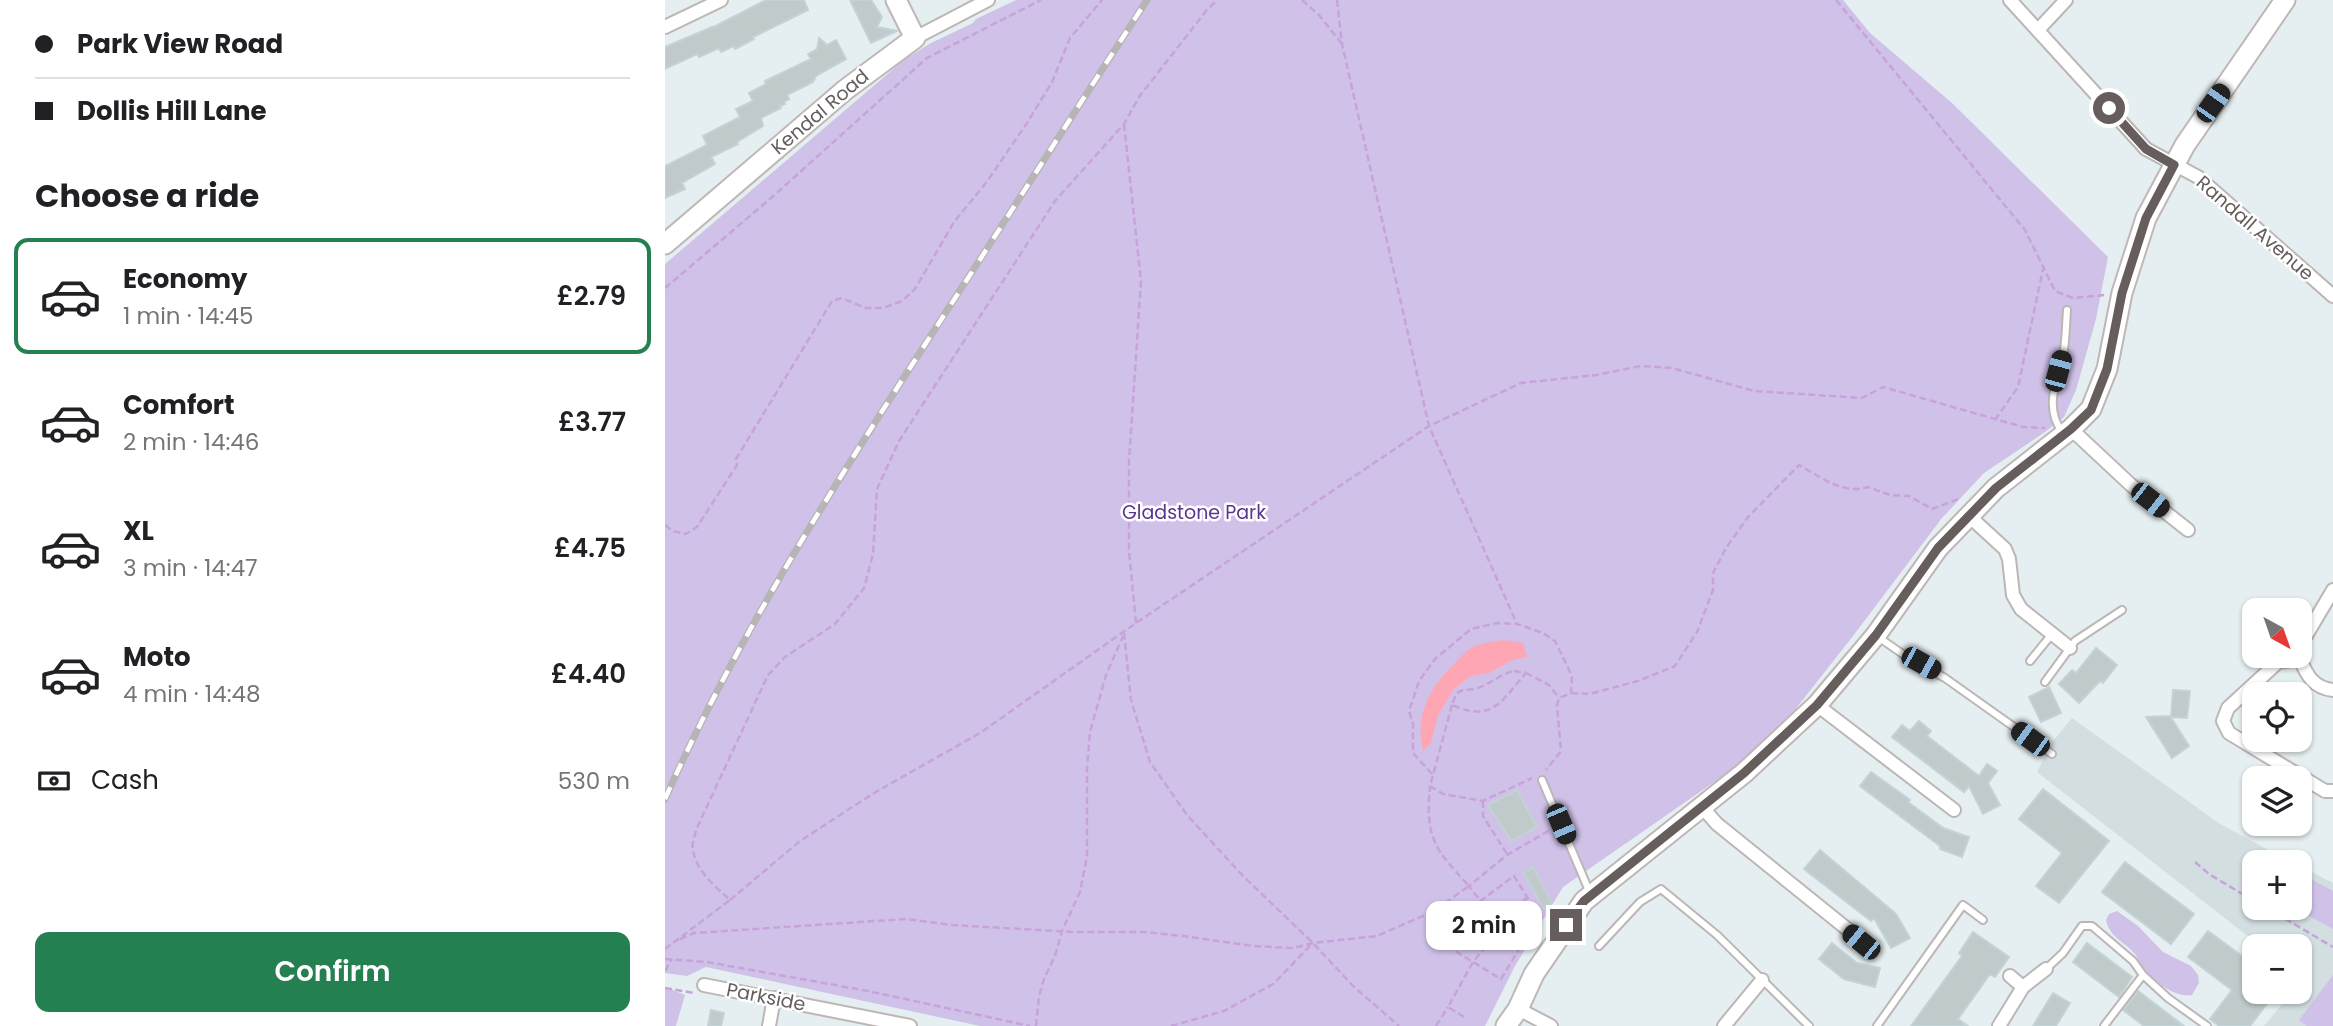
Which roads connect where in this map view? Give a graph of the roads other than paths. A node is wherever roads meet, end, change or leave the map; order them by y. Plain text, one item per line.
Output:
1 (721, 0) edge
2 (896, 0) edge
3 (988, 0) edge
4 (2010, 0) edge
5 (2066, 0) edge
6 (2285, 0) edge
7 (665, 27) edge
8 (2038, 30) junction
9 (915, 38) junction
10 (2174, 165) junction
11 (665, 244) edge
12 (2333, 296) edge
13 (2067, 310) dead end
14 (2064, 428) junction
15 (1965, 507) junction
16 (2188, 530) dead end
17 (2333, 590) edge
18 (2122, 610) dead end
19 (2312, 625) edge
20 (2052, 634) junction
21 (1876, 635) junction
22 (2070, 648) junction
23 (2031, 661) dead end
24 (2271, 668) edge
25 (2304, 668) edge
26 (2045, 682) dead end
27 (2333, 690) edge
28 (1817, 705) junction
29 (2052, 754) dead end
30 (1542, 780) road end
31 (2333, 791) edge
32 (1702, 807) junction
33 (1954, 810) dead end
34 (1591, 895) junction
35 (1983, 920) dead end
36 (1861, 942) dead end
37 (1599, 946) dead end
38 (2046, 969) joint
39 (2143, 975) junction
40 (2010, 976) dead end
41 (1762, 979) junction
42 (704, 985) road end
43 (2023, 988) junction
44 (774, 998) junction
45 (1518, 1009) junction
46 (769, 1026) edge
47 (910, 1026) edge
48 (1506, 1026) edge
49 (1551, 1026) edge
50 (1724, 1026) edge
51 (1809, 1026) edge
52 (1877, 1026) edge
53 (1999, 1026) edge
54 (2103, 1026) edge
55 (2207, 1026) edge

1 - 7 street
2 - 9 street
3 - 9 street, Kendal Road
4 - 8 street, Randall Avenue
5 - 8 street
6 - 10 street
8 - 10 street, Randall Avenue
9 - 11 street, Kendal Road
10 - 12 street, Randall Avenue
10 - 14 street
13 - 14 lane
14 - 15 street
14 - 16 street
15 - 20 street
15 - 21 street
17 - 19 street
18 - 22 lane
20 - 22 street
20 - 23 lane
21 - 28 street
21 - 29 lane
22 - 26 lane
24 - 31 street
25 - 27 street
28 - 32 street
28 - 33 street
30 - 34 lane
32 - 34 street
32 - 36 street
34 - 45 street
35 - 52 lane
37 - 41 lane
38 - 39 lane
38 - 43 street
39 - 54 lane
39 - 55 lane
40 - 43 street
41 - 50 street
41 - 51 lane
42 - 44 street, Parkside
43 - 53 street
44 - 46 street
44 - 47 street, Parkside
45 - 48 street
45 - 49 street

